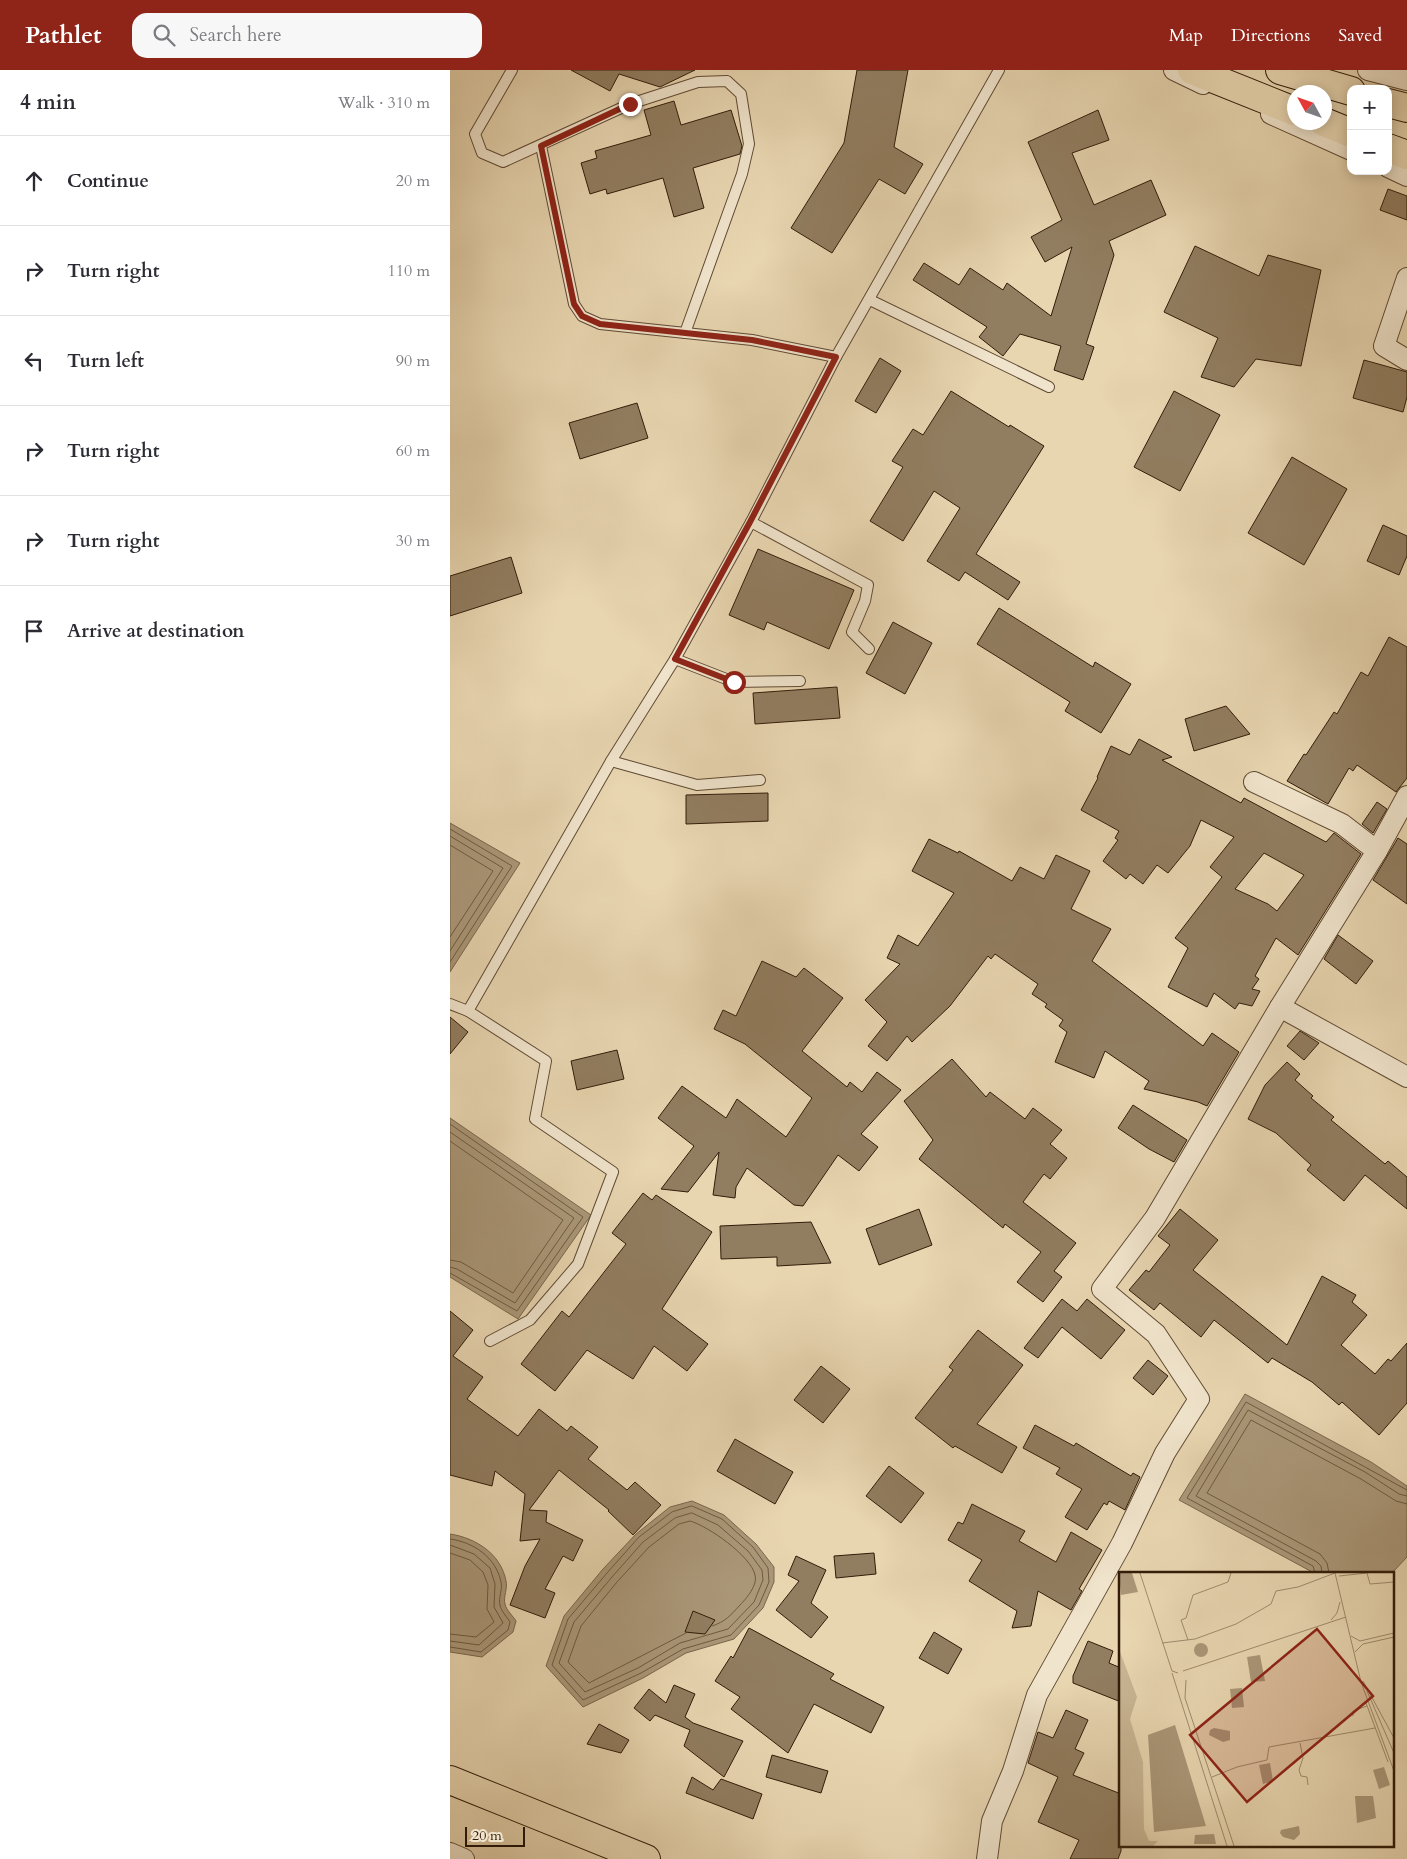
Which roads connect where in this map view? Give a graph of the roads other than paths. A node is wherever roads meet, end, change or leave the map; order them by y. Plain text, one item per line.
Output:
1 (512, 70) edge
2 (999, 70) edge
3 (1280, 70) edge
4 (1368, 70) edge
5 (1188, 71) edge
6 (1407, 80) edge
7 (1347, 90) edge
8 (1392, 104) edge
9 (1287, 108) edge
10 (1407, 108) edge
11 (1332, 125) edge
12 (1347, 131) edge
13 (541, 146) junction
14 (1347, 148) edge
15 (1392, 149) edge
16 (1407, 155) edge
17 (1392, 169) edge
18 (1407, 176) edge
19 (1407, 278) edge
20 (870, 300) junction
21 (685, 334) junction
22 (836, 357) junction
23 (1407, 360) edge
24 (1049, 387) dead end
25 (750, 522) junction
26 (869, 649) dead end
27 (675, 659) junction
28 (800, 681) dead end
29 (611, 761) junction
30 (760, 780) dead end
31 (1254, 782) dead end
32 (1407, 796) edge
33 (1377, 852) junction
34 (450, 1004) edge
35 (1280, 1007) junction
36 (468, 1011) junction
37 (1407, 1076) edge
38 (490, 1341) dead end
39 (450, 1780) edge
40 (450, 1853) edge
41 (464, 1859) edge
42 (646, 1859) edge
43 (987, 1859) edge

1 - 13 lane
2 - 20 lane
3 - 7 highway
4 - 6 street
5 - 9 highway
5 - 14 street
8 - 10 highway
11 - 12 highway
13 - 21 lane
13 - 21 lane
15 - 16 highway
17 - 18 street
19 - 23 street
20 - 22 lane
20 - 24 lane
21 - 22 lane
22 - 25 lane
25 - 26 lane
25 - 27 lane
27 - 28 lane
27 - 29 lane
29 - 30 lane
29 - 36 lane
31 - 33 street
32 - 33 street
33 - 35 street
34 - 36 lane
35 - 37 street
35 - 43 street
36 - 38 lane
39 - 42 highway
40 - 41 street

